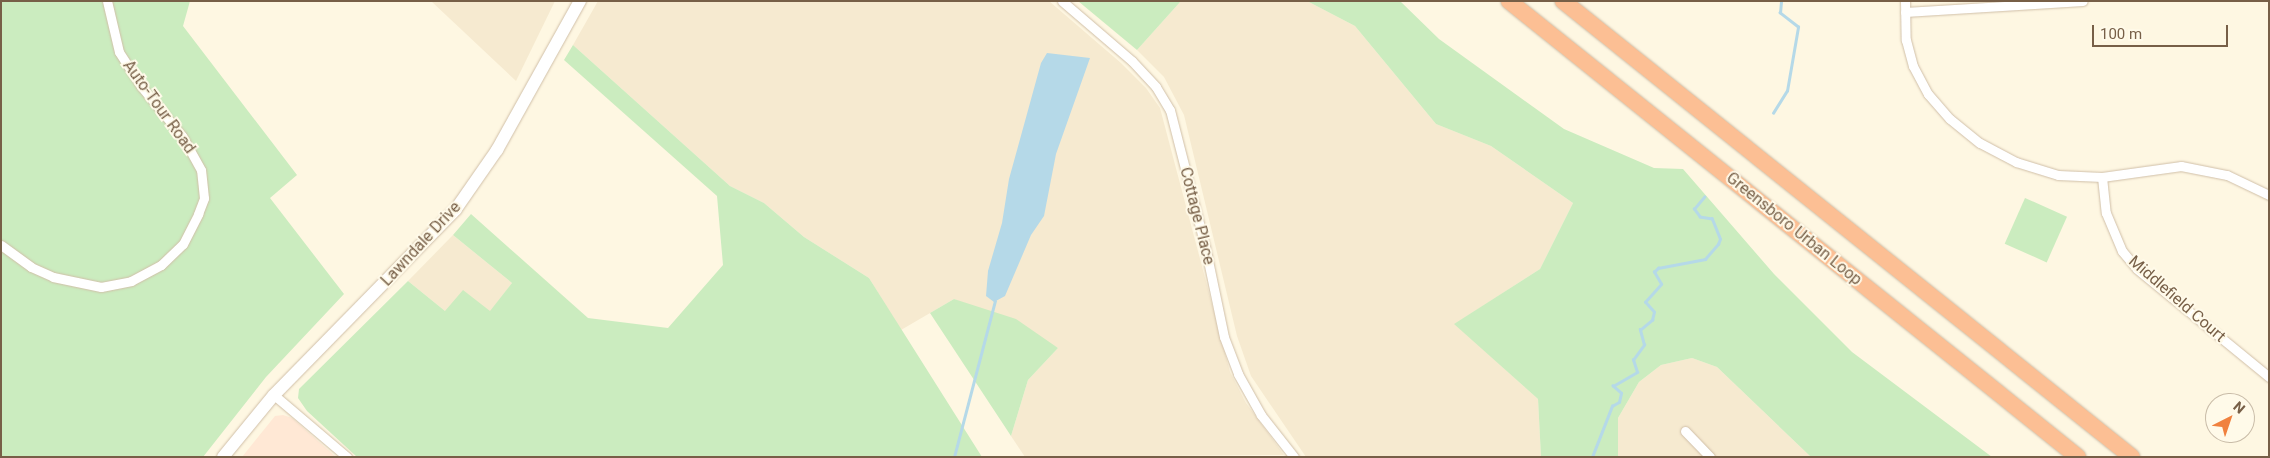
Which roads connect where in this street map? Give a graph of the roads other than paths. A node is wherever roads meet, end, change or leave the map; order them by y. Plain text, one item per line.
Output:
1 (107, 1) edge
2 (580, 1) edge
3 (1062, 1) edge
4 (1509, 1) edge
5 (1564, 1) edge
6 (1905, 1) edge
7 (2083, 1) edge
8 (1905, 12) junction
9 (2102, 177) junction
10 (2269, 195) edge
11 (1, 245) edge
12 (2269, 377) edge
13 (274, 395) junction
14 (1685, 431) dead end
15 (223, 457) edge
16 (347, 457) edge
17 (1294, 457) edge
18 (1710, 457) edge
19 (2078, 457) edge
20 (2132, 457) edge

1 - 11 street, Auto-Tour Road
2 - 13 main road, Lawndale Drive
3 - 17 street, Cottage Place
4 - 19 highway, Greensboro Urban Loop
5 - 20 highway, Greensboro Urban Loop
6 - 8 street
7 - 8 street
8 - 9 street
9 - 10 street
9 - 12 street, Middlefield Court
13 - 15 main road, Lawndale Drive
13 - 16 street
14 - 18 street

